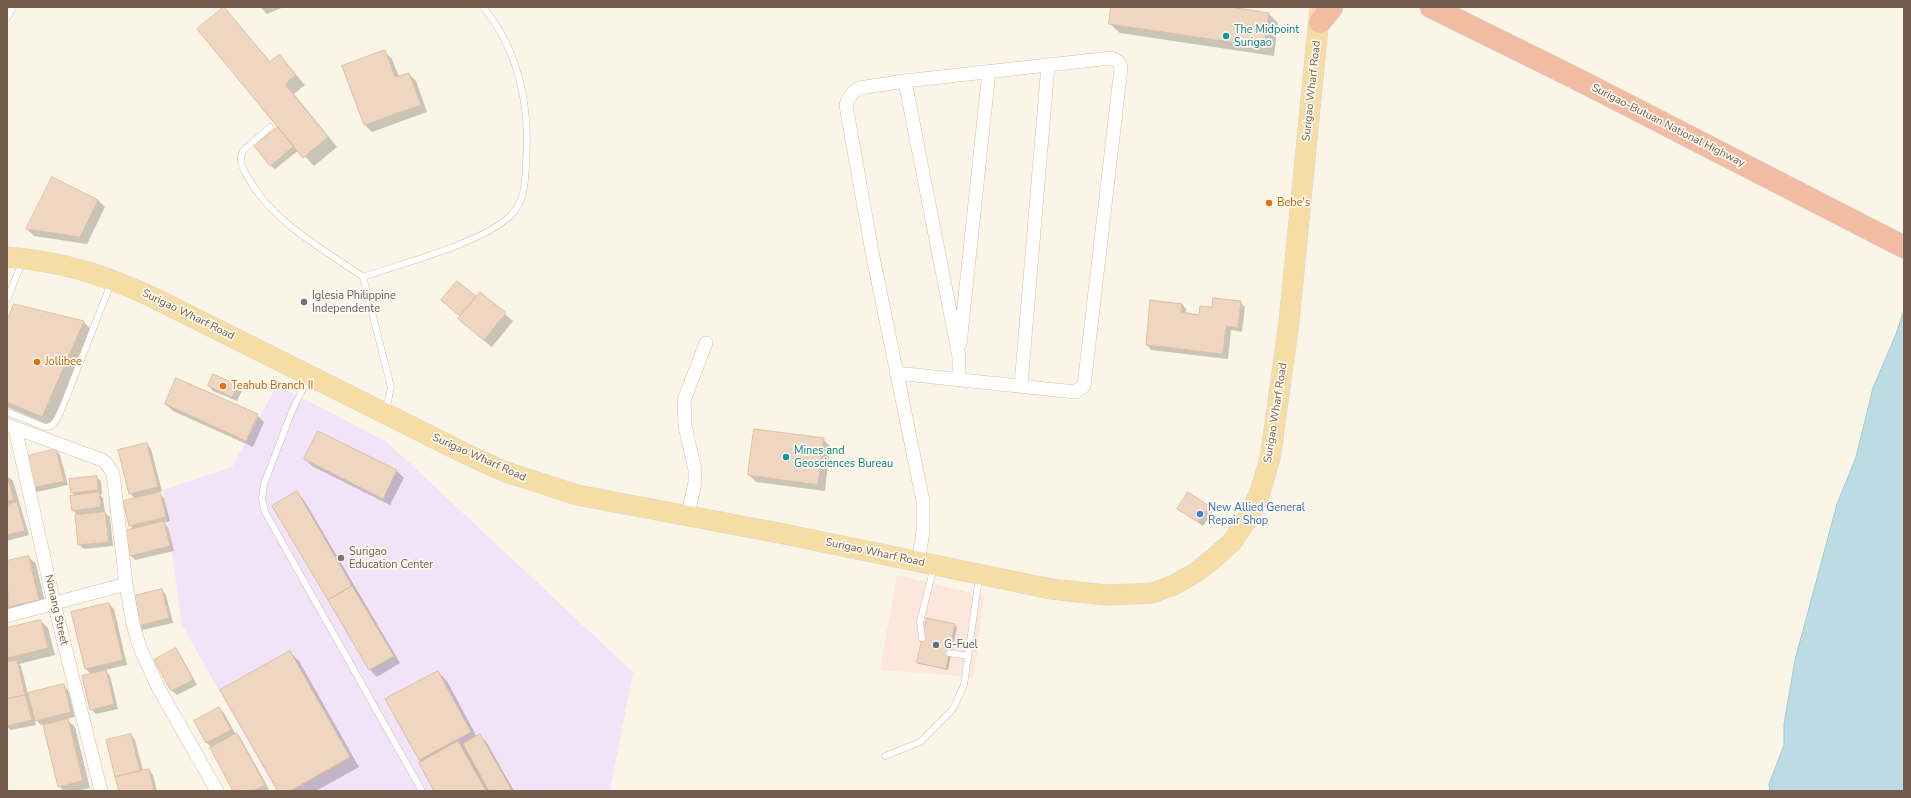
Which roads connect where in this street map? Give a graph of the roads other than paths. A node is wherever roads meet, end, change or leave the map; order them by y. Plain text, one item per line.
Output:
1 (13, 7) edge
2 (483, 7) edge
3 (1431, 7) edge
4 (1324, 12) edge
5 (7, 18) edge
6 (1048, 65) junction
7 (989, 71) junction
8 (905, 81) junction
9 (270, 127) dead end
10 (1904, 247) edge
11 (15, 258) edge
12 (363, 277) junction
13 (112, 279) junction
14 (7, 300) edge
15 (706, 343) dead end
16 (959, 357) junction
17 (896, 373) junction
18 (310, 376) junction
19 (959, 379) junction
20 (1021, 385) junction
21 (7, 412) edge
22 (385, 415) junction
23 (11, 426) edge
24 (688, 515) junction
25 (926, 564) junction
26 (979, 574) junction
27 (126, 584) junction
28 (54, 604) junction
29 (7, 616) edge
30 (922, 638) dead end
31 (949, 653) dead end
32 (968, 656) junction
33 (885, 756) dead end
34 (101, 791) edge
35 (217, 791) edge
36 (422, 791) edge

1 - 5 lane
2 - 12 lane
3 - 10 highway, Surigao-Butuan National Highway
4 - 26 main road, Surigao Wharf Road
6 - 7 street
6 - 20 street
6 - 20 street
7 - 8 street
7 - 16 street
8 - 16 street
8 - 17 street
9 - 12 lane
11 - 13 main road, Surigao Wharf Road
11 - 14 lane
12 - 22 lane
13 - 18 main road, Surigao Wharf Road
13 - 21 lane
15 - 24 street
16 - 19 street
17 - 19 street
17 - 25 street
18 - 22 main road, Surigao Wharf Road
18 - 36 lane
19 - 20 street
22 - 24 main road, Surigao Wharf Road
23 - 27 street
23 - 28 street, Nonang Street
24 - 25 main road, Surigao Wharf Road
25 - 26 main road, Surigao Wharf Road
25 - 30 lane
26 - 32 lane
27 - 28 street
27 - 35 street
28 - 29 street
28 - 34 street, Nonang Street
31 - 32 lane
32 - 33 lane

